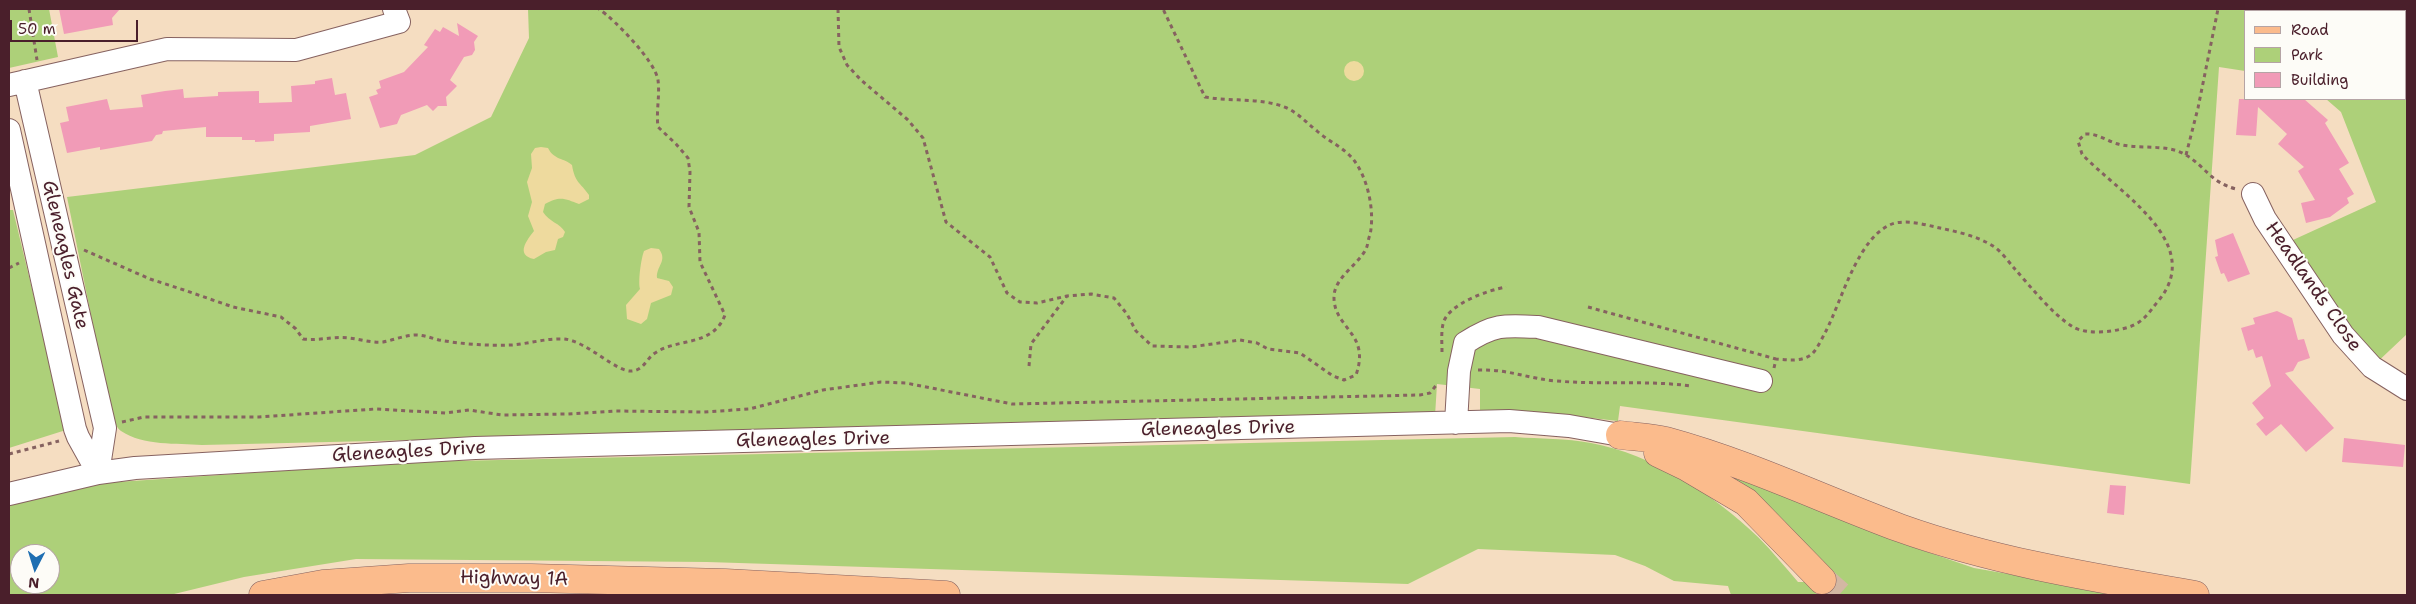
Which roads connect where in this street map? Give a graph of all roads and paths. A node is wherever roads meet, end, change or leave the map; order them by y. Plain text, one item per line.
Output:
1 (29, 9) edge
2 (394, 9) edge
3 (599, 9) edge
4 (838, 9) edge
5 (1163, 9) edge
6 (2218, 9) edge
7 (25, 81) edge
8 (9, 130) edge
9 (2186, 155) junction
10 (2253, 194) joint
11 (64, 252) junction
12 (37, 258) junction
13 (9, 268) edge
14 (1506, 287) dead end
15 (1067, 296) junction
16 (1588, 307) dead end
17 (1776, 359) junction
18 (1028, 366) dead end
19 (1450, 370) junction
20 (1766, 379) joint
21 (1698, 387) dead end
22 (2407, 389) edge
23 (1456, 423) junction
24 (111, 427) junction
25 (1620, 435) junction
26 (71, 439) junction
27 (9, 454) edge
28 (98, 473) junction
29 (9, 494) edge
30 (1822, 580) tunnel mouth
31 (263, 595) edge
32 (946, 595) edge
33 (2195, 595) edge

1 - 7 path
2 - 7 street
3 - 11 path
4 - 15 path
5 - 15 path
6 - 9 path
7 - 11 street, Gleneagles Gate
8 - 12 street, Gleneagles Gate
9 - 10 path
9 - 17 path
10 - 22 street, Headlands Close
11 - 24 street, Gleneagles Gate
12 - 13 path
12 - 26 street, Gleneagles Gate
14 - 19 path
15 - 18 path
16 - 17 path
17 - 20 path
19 - 20 street
19 - 21 path
19 - 23 street
19 - 24 path
23 - 25 street, Gleneagles Drive
23 - 28 street, Gleneagles Drive
24 - 28 street
25 - 30 main road
25 - 33 main road
26 - 27 path
26 - 28 street, Gleneagles Gate
28 - 29 street, Gleneagles Drive
31 - 32 main road, Highway 1A

